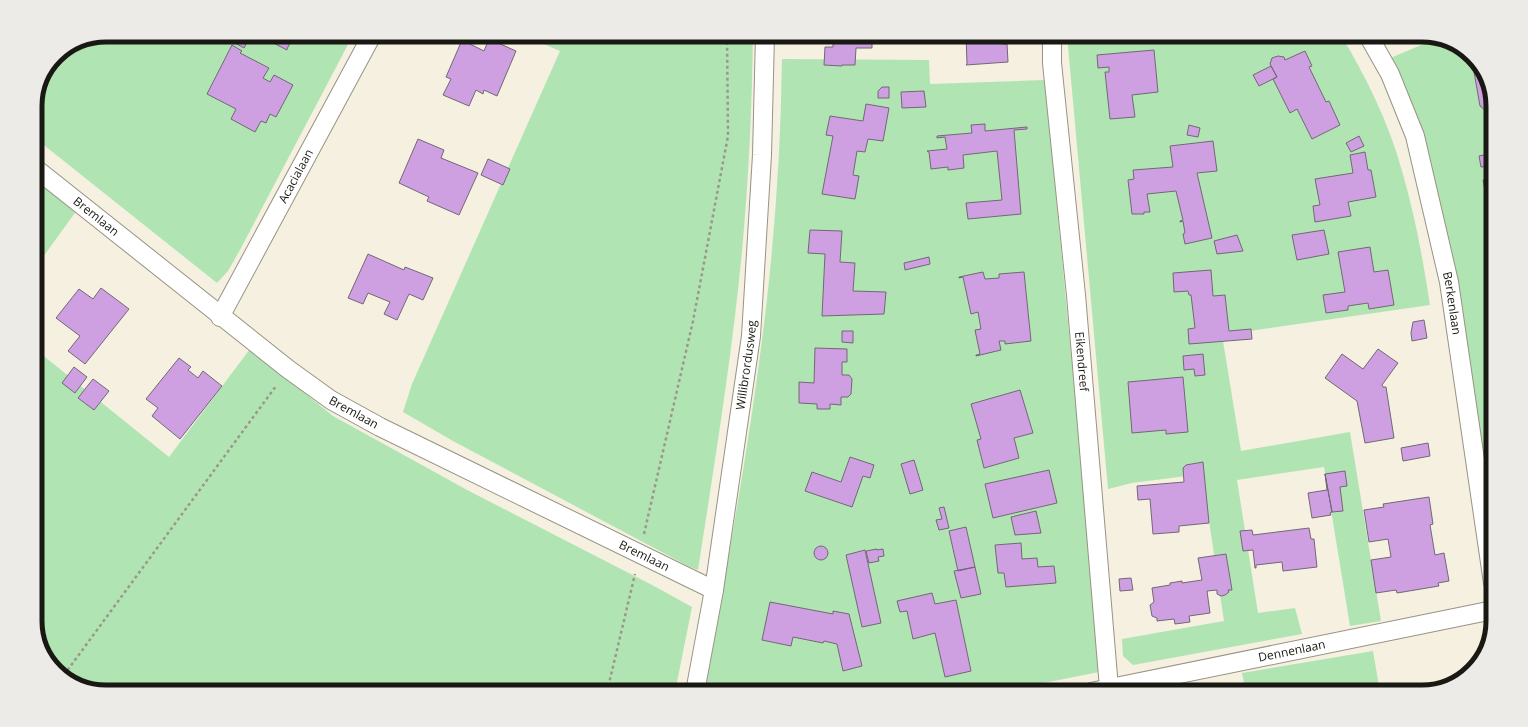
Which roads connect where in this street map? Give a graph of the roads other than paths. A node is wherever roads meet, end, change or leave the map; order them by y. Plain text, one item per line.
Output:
1 (368, 42) edge
2 (765, 42) edge
3 (1052, 42) edge
4 (1372, 42) edge
5 (42, 174) edge
6 (220, 317) junction
7 (1486, 536) edge
8 (714, 590) junction
9 (1486, 611) edge
10 (696, 685) edge
11 (1108, 685) edge
12 (1123, 685) edge

1 - 6 street, Acacialaan
2 - 8 street, Willibrordusweg
3 - 11 street, Eikendreef
4 - 7 street, Berkenlaan
5 - 6 street, Bremlaan
6 - 8 street, Bremlaan
8 - 10 street, Willibrordusweg
9 - 12 street, Dennenlaan

